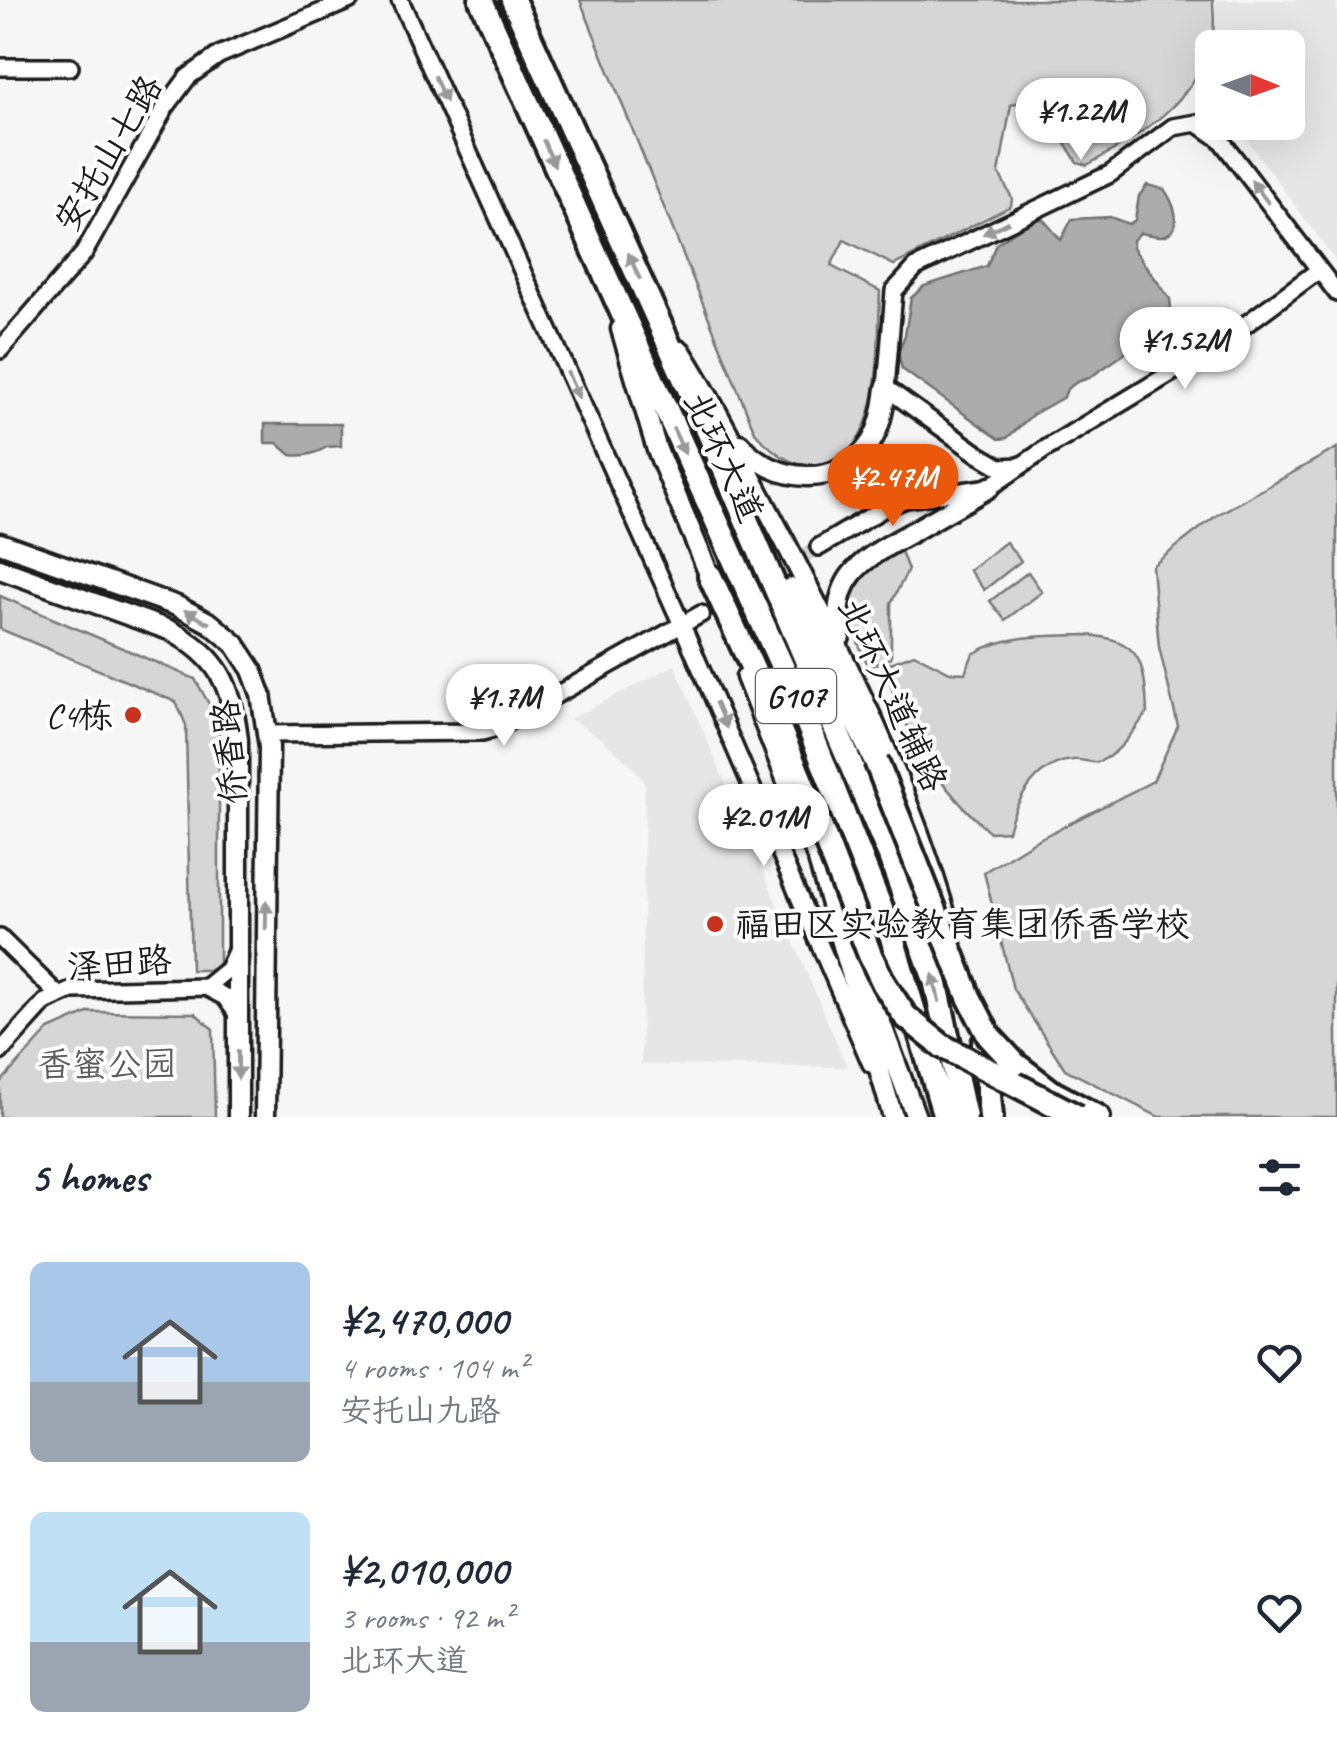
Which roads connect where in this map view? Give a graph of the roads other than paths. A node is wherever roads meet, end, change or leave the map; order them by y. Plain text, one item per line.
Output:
1 (350, 0) edge
2 (400, 0) edge
3 (480, 0) edge
4 (514, 0) edge
5 (0, 66) edge
6 (70, 67) dead end
7 (1319, 270) junction
8 (610, 288) junction
9 (1337, 293) edge
10 (0, 350) edge
11 (886, 388) junction
12 (718, 431) junction
13 (978, 454) junction
14 (1019, 466) junction
15 (990, 488) junction
16 (962, 490) junction
17 (0, 543) edge
18 (820, 548) tunnel mouth
19 (0, 569) edge
20 (710, 576) junction
21 (701, 614) tunnel mouth
22 (682, 625) junction
23 (846, 657) junction
24 (267, 734) junction
25 (818, 860) junction
26 (0, 938) edge
27 (238, 943) junction
28 (239, 973) junction
29 (266, 974) junction
30 (206, 987) junction
31 (58, 994) junction
32 (265, 1007) junction
33 (238, 1011) junction
34 (984, 1043) junction
35 (0, 1052) edge
36 (885, 1095) junction
37 (238, 1117) edge
38 (265, 1117) edge
39 (892, 1117) edge
40 (916, 1117) edge
41 (945, 1117) edge
42 (965, 1117) edge
43 (991, 1117) edge
44 (999, 1117) edge
45 (1078, 1117) edge
46 (1098, 1117) edge

1 - 10 street, 安托山七路
2 -> 22 street
3 -> 8 highway, 北环大道 / G107
12 -> 4 highway, 北环大道 / G107
5 - 6 street
7 - 9 street
7 -> 11 street
7 - 14 street
8 - 20 main road
8 -> 41 highway, 北环大道 / G107
11 - 12 main road
11 - 13 street
12 - 23 main road, 北环大道辅路
42 -> 12 highway, 北环大道 / G107
12 - 46 highway, bridge
13 - 14 street
13 - 16 street
14 - 15 street
15 - 16 street
15 - 23 main road
16 - 18 street
24 -> 17 main road, 侨香路
19 - 27 main road, 侨香路
20 - 25 main road
20 - 45 highway, bridge
21 - 22 street
22 - 24 street
22 -> 36 street
23 - 34 main road, 北环大道辅路
29 -> 24 main road, 侨香路
25 - 36 main road
25 - 40 main road
26 - 31 street
27 - 28 main road, 侨香路
27 - 30 street, 泽田路
28 - 29 main road
28 - 33 main road, 侨香路
29 - 32 main road, 侨香路
30 - 31 street, 泽田路
30 - 33 street, 泽田路
31 - 35 street, 泽田路
32 - 33 main road
32 - 38 main road, 侨香路
33 -> 37 main road, 侨香路
34 - 43 highway
34 - 44 main road, 北环大道辅路
36 - 39 main road

